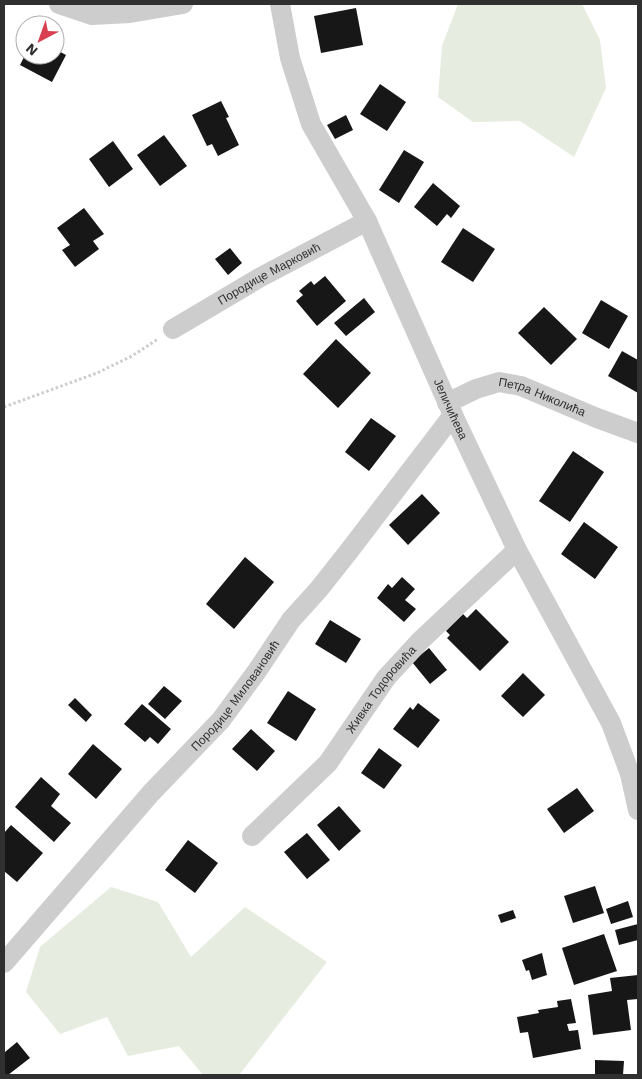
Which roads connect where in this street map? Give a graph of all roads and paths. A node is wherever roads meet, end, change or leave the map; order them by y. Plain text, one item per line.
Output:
1 (59, 4) edge
2 (183, 4) edge
3 (280, 4) edge
4 (366, 221) junction
5 (173, 329) joint
6 (4, 407) edge
7 (450, 409) junction
8 (638, 433) edge
9 (517, 550) junction
10 (638, 810) edge
11 (252, 836) dead end
12 (4, 963) edge

1 - 2 street
3 - 4 street, Јеличићева
4 - 5 street, Породице Марковић
4 - 7 street, Јеличићева
5 - 6 path
7 - 8 street, Петра Николића
7 - 9 street, Јеличићева
7 - 12 street, Породице Миловановић
9 - 10 street, Јеличићева
9 - 11 street, Живка Тодоровића

